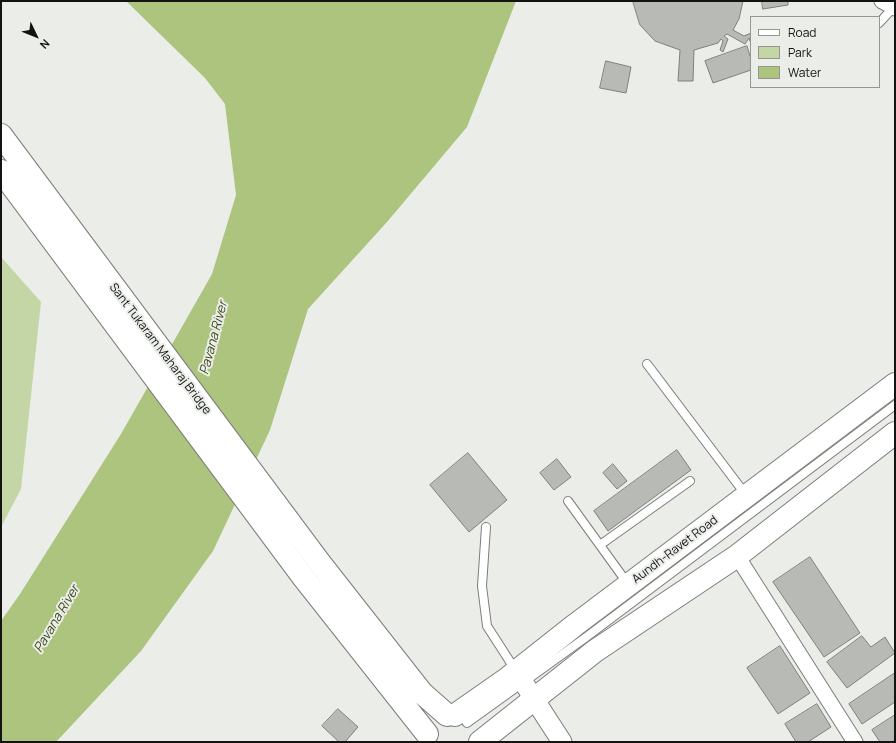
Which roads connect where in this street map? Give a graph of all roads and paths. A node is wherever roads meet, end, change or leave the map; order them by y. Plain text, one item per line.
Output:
1 (890, 6) edge
2 (880, 21) edge
3 (1, 135) edge
4 (1, 171) edge
5 (647, 364) dead end
6 (895, 384) edge
7 (895, 405) edge
8 (895, 433) edge
9 (690, 481) dead end
10 (747, 496) junction
11 (568, 501) dead end
12 (486, 527) dead end
13 (600, 545) junction
14 (737, 556) junction
15 (629, 585) junction
16 (524, 684) junction
17 (460, 724) edge
18 (426, 740) edge
19 (480, 742) edge
20 (562, 742) edge
21 (855, 742) edge

1 - 2 lane
3 - 17 main road, Sant Tukaram Maharaj Bridge
4 - 18 main road, Sant Tukaram Maharaj Bridge
5 - 10 lane
6 - 10 main road, Aundh-Ravet Road
7 - 16 lane
8 - 14 main road, Aundh-Ravet Road
9 - 13 lane
10 - 15 main road, Aundh-Ravet Road
11 - 13 lane
12 - 16 lane
13 - 15 lane
14 - 16 main road, Aundh-Ravet Road
14 - 21 street
15 - 16 main road, Aundh-Ravet Road
16 - 17 main road, Aundh-Ravet Road
16 - 19 main road, Aundh-Ravet Road
16 - 20 street
17 - 18 main road, Aundh-Ravet Road

